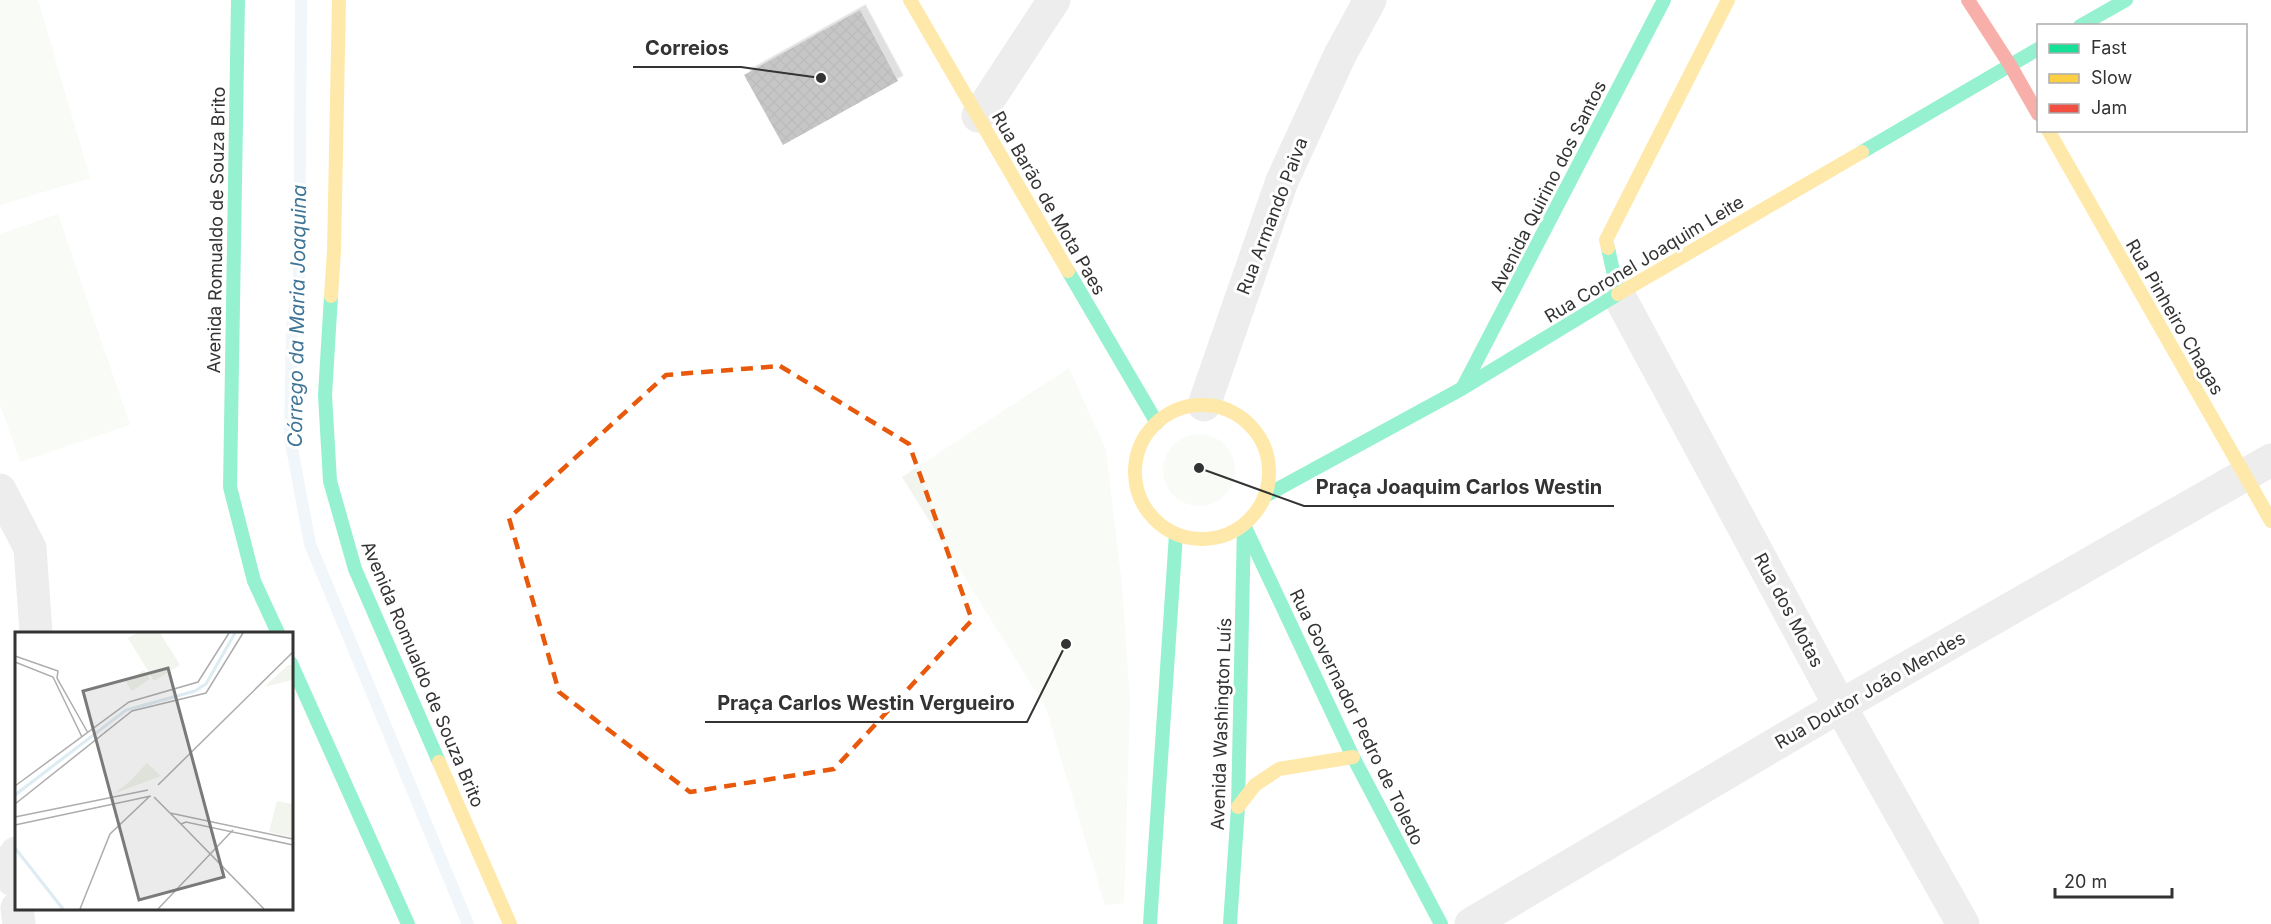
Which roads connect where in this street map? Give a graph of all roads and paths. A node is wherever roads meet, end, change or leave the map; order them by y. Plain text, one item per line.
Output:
1 (237, 0) edge
2 (339, 0) edge
3 (910, 0) edge
4 (1054, 0) edge
5 (1370, 0) edge
6 (1664, 0) edge
7 (1728, 0) edge
8 (1968, 0) edge
9 (2126, 0) edge
10 (2084, 24) edge
11 (2037, 50) edge
12 (2010, 64) junction
13 (2037, 112) edge
14 (978, 116) junction
15 (2049, 132) edge
16 (1618, 294) junction
17 (1463, 388) junction
18 (1204, 405) junction
19 (1157, 423) junction
20 (2258, 468) edge
21 (0, 490) edge
22 (1265, 496) junction
23 (2271, 521) edge
24 (1244, 525) junction
25 (1176, 534) junction
26 (36, 632) edge
27 (278, 632) edge
28 (292, 665) edge
29 (1840, 706) junction
30 (1353, 757) junction
31 (1238, 807) junction
32 (17, 909) edge
33 (19, 924) edge
34 (408, 924) edge
35 (510, 924) edge
36 (1150, 924) edge
37 (1230, 924) edge
38 (1441, 924) edge
39 (1472, 924) edge
40 (1963, 924) edge

1 - 27 main road, Avenida Romualdo de Souza Brito
2 - 35 main road, Avenida Romualdo de Souza Brito
3 - 14 main road, Rua Barão de Mota Paes
4 - 14 street
5 - 18 street, Rua Armando Paiva
6 - 17 main road, Avenida Quirino dos Santos
7 - 16 main road
8 - 12 main road
9 - 10 main road
11 - 12 main road, Rua Coronel Joaquim Leite
12 - 13 main road
12 - 16 main road, Rua Coronel Joaquim Leite
14 - 19 main road, Rua Barão de Mota Paes
15 - 20 main road, Rua Pinheiro Chagas
16 - 17 main road, Rua Coronel Joaquim Leite
16 - 29 street, Rua dos Motas
17 - 22 main road, Rua Coronel Joaquim Leite
18 - 19 main road
18 - 22 main road
19 - 25 main road
20 - 23 main road, Rua Pinheiro Chagas
20 - 29 street, Rua Doutor João Mendes
21 - 26 street
22 - 24 main road
24 - 25 main road
24 - 30 main road, Rua Governador Pedro de Toledo
24 - 31 main road, Avenida Washington Luís
25 - 36 main road
28 - 34 main road
29 - 39 street, Rua Doutor João Mendes
29 - 40 street, Rua dos Motas
30 - 31 main road
30 - 38 main road, Rua Governador Pedro de Toledo
31 - 37 main road, Avenida Washington Luís
32 - 33 street

